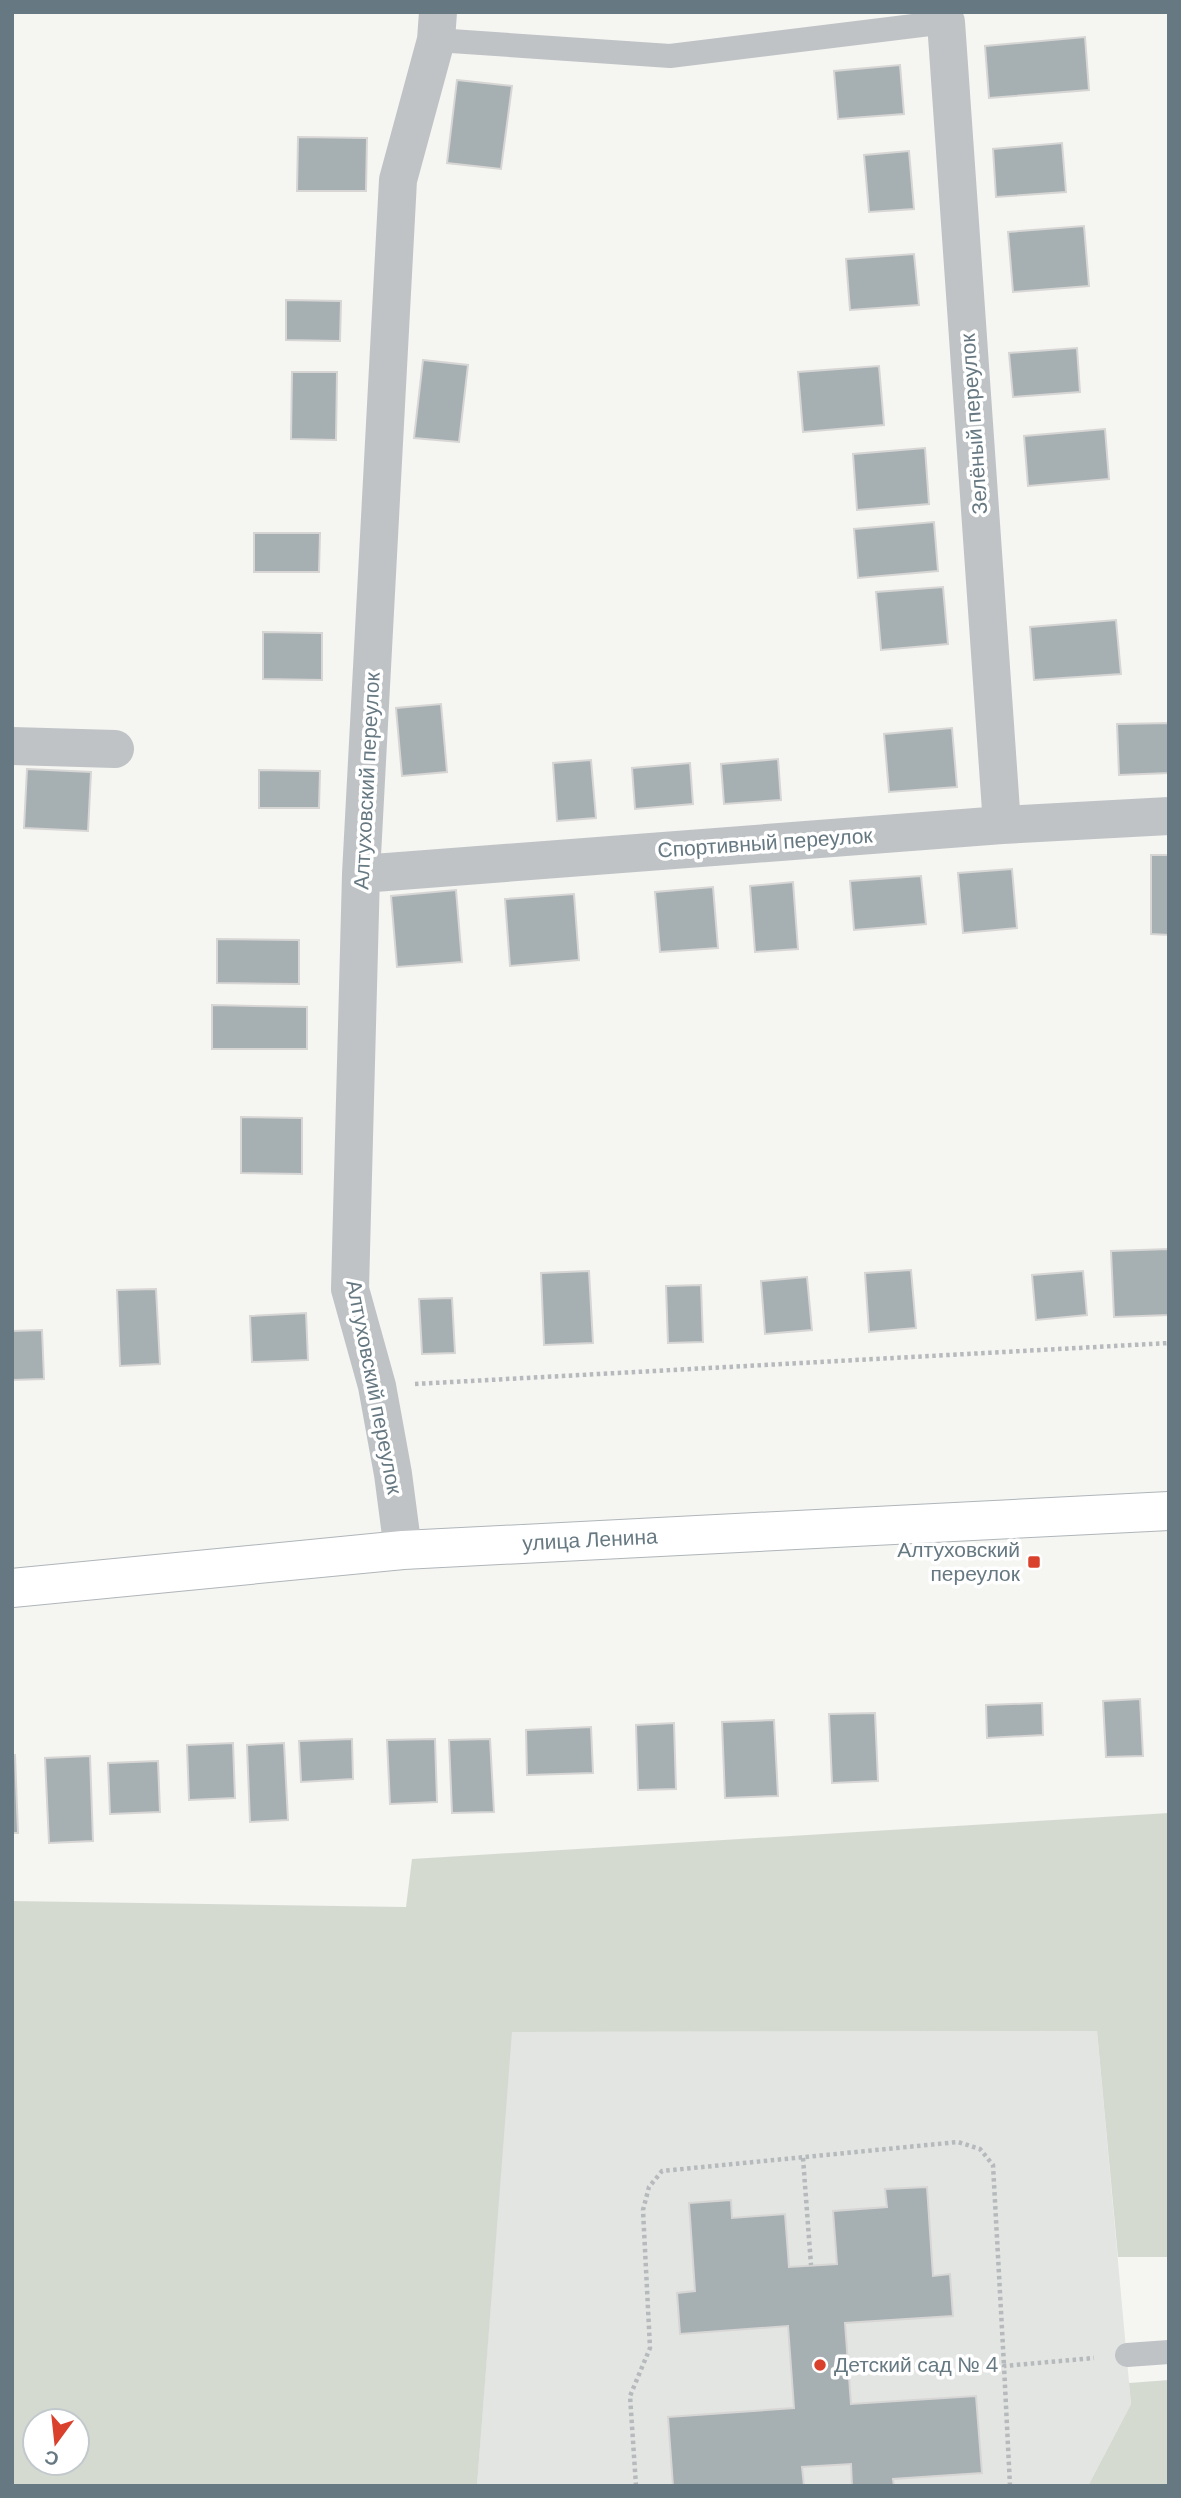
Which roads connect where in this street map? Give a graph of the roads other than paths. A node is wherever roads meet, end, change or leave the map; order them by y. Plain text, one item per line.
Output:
1 (946, 22) joint
2 (437, 26) edge
3 (12, 746) edge
4 (115, 749) dead end
5 (1169, 816) edge
6 (1002, 825) junction
7 (362, 874) junction
8 (1169, 1511) edge
9 (403, 1550) junction
10 (12, 1588) edge
11 (1169, 2351) edge
12 (1127, 2355) road end

1 - 2 lane
1 - 6 street, Зелёный переулок
2 - 7 street, Алтуховский переулок
3 - 4 street
5 - 6 street, Спортивный переулок
6 - 7 street, Спортивный переулок
7 - 9 street, Алтуховский переулок
8 - 9 main road, улица Ленина
9 - 10 main road, улица Ленина
11 - 12 lane

